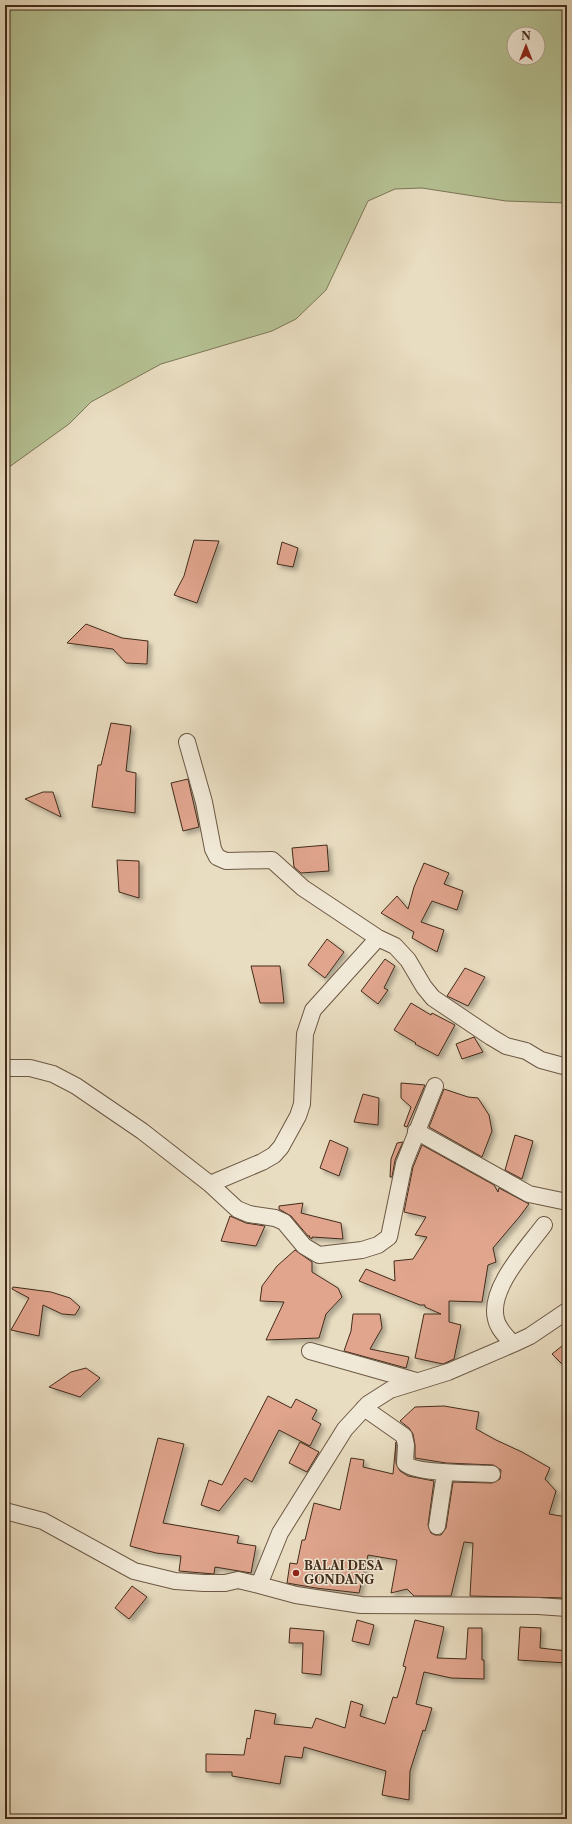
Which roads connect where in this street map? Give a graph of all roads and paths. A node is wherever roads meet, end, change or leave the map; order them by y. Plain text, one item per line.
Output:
1 (187, 742) dead end
2 (378, 938) junction
3 (567, 1067) edge
4 (5, 1068) edge
5 (435, 1086) dead end
6 (416, 1131) junction
7 (210, 1184) junction
8 (567, 1202) edge
9 (544, 1225) dead end
10 (567, 1311) edge
11 (514, 1344) junction
12 (310, 1351) dead end
13 (416, 1381) junction
14 (364, 1408) junction
15 (445, 1472) junction
16 (492, 1474) dead end
17 (5, 1510) edge
18 (437, 1526) dead end
19 (258, 1585) junction
20 (567, 1608) edge

1 - 2 street
2 - 3 street
2 - 7 street
4 - 7 street
5 - 6 street
6 - 7 street
6 - 8 street
9 - 11 street
10 - 11 street
11 - 13 street
12 - 13 street
13 - 14 street
14 - 15 street
14 - 19 street
15 - 16 street
15 - 18 street
17 - 19 street
19 - 20 street

